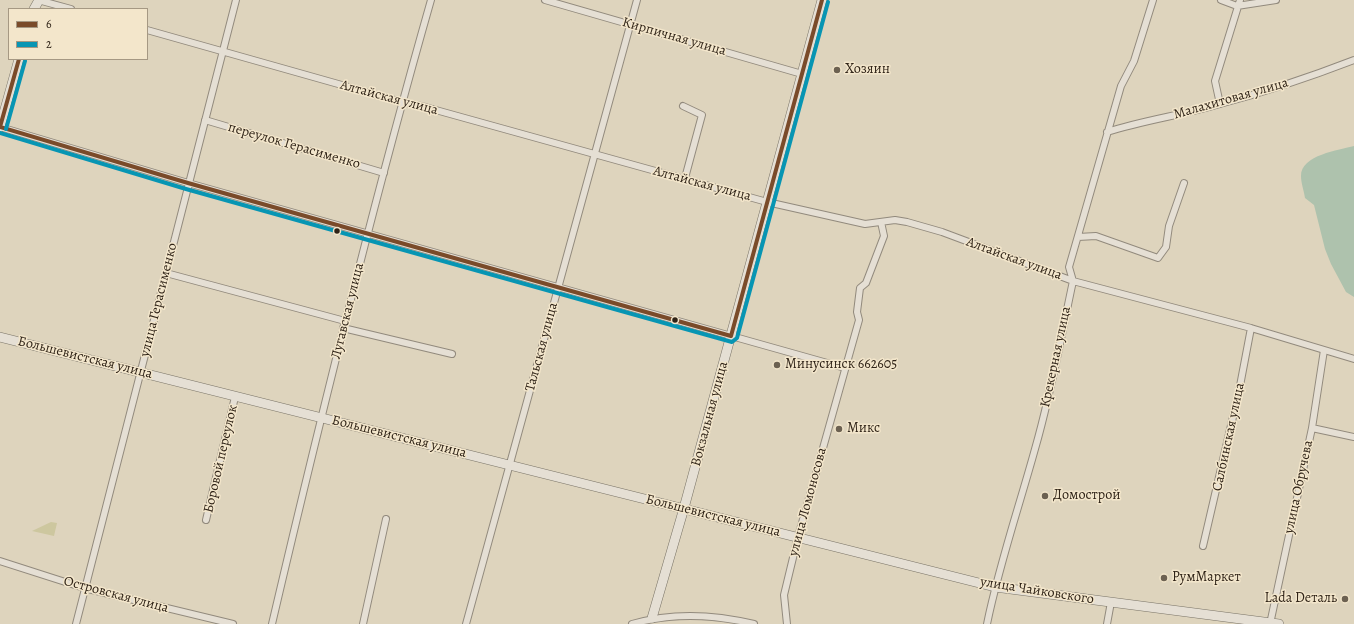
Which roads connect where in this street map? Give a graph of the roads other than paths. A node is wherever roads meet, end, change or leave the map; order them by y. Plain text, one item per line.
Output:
1 (39, 0) edge
2 (236, 0) edge
3 (431, 0) edge
4 (545, 0) edge
5 (637, 0) edge
6 (822, 0) edge
7 (1153, 0) edge
8 (1221, 0) edge
9 (1276, 0) edge
10 (1239, 3) edge
11 (67, 8) edge
12 (631, 24) junction
13 (148, 30) edge
14 (222, 51) junction
15 (19, 60) edge
16 (1354, 60) edge
17 (802, 74) junction
18 (402, 102) junction
19 (1220, 104) junction
20 (683, 106) dead end
21 (205, 120) junction
22 (0, 127) edge
23 (1107, 132) junction
24 (593, 155) junction
25 (384, 173) junction
26 (685, 178) junction
27 (188, 183) junction
28 (1184, 183) dead end
29 (767, 202) junction
30 (881, 222) junction
31 (368, 232) junction
32 (1078, 237) junction
33 (166, 273) junction
34 (1073, 281) junction
35 (557, 286) junction
36 (345, 321) junction
37 (343, 328) junction
38 (1251, 328) junction
39 (731, 336) junction
40 (0, 337) edge
41 (1324, 350) junction
42 (452, 354) dead end
43 (1354, 359) edge
44 (845, 368) junction
45 (140, 372) junction
46 (235, 397) junction
47 (320, 418) junction
48 (1312, 428) junction
49 (1354, 437) edge
50 (510, 465) junction
51 (684, 508) junction
52 (386, 519) dead end
53 (206, 520) dead end
54 (798, 537) junction
55 (1203, 546) dead end
56 (0, 561) edge
57 (995, 587) junction
58 (84, 588) junction
59 (1111, 602) junction
60 (652, 618) junction
61 (76, 624) edge
62 (233, 624) edge
63 (272, 624) edge
64 (363, 624) edge
65 (466, 624) edge
66 (632, 624) edge
67 (754, 624) edge
68 (787, 624) edge
69 (987, 624) edge
70 (1107, 624) edge
71 (1273, 624) edge

1 - 11 street
2 - 14 street, улица Герасименко
3 - 18 street, Лугавская улица
4 - 12 street, Кирпичная улица
5 - 12 street, Тальская улица
6 - 17 main road, Вокзальная улица
7 - 23 street, Крекерная улица
8 - 10 street
9 - 10 street
10 - 19 street
12 - 17 street, Кирпичная улица
12 - 24 street, Тальская улица
13 - 14 street, Алтайская улица
14 - 18 street, Алтайская улица
14 - 21 street, улица Герасименко
15 - 22 main road
16 - 19 street, Малахитовая улица
17 - 29 main road, Вокзальная улица
18 - 24 street, Алтайская улица
18 - 25 street, Лугавская улица
19 - 23 street, Малахитовая улица
20 - 26 street
21 - 25 street, переулок Герасименко
21 - 27 street, улица Герасименко
22 - 27 street
23 - 32 street, Крекерная улица
24 - 26 street, Алтайская улица
24 - 35 street, Тальская улица
25 - 31 street, Лугавская улица
26 - 29 street, Алтайская улица
27 - 31 street
27 - 33 street, улица Герасименко
28 - 32 street
29 - 30 street, Алтайская улица
29 - 39 main road, Вокзальная улица
30 - 34 street, Алтайская улица
30 - 44 street, улица Ломоносова
31 - 35 street
31 - 36 street, Лугавская улица
32 - 34 street, Крекерная улица
33 - 36 street
33 - 45 street, улица Герасименко
34 - 38 street, Алтайская улица
34 - 57 street, Крекерная улица
35 - 39 street
35 - 50 street, Тальская улица
36 - 37 street, Лугавская улица
37 - 42 street
37 - 47 street, Лугавская улица
38 - 41 street, Алтайская улица
38 - 55 street, Салбинская улица
39 - 44 street
39 - 51 main road, Вокзальная улица
40 - 45 main road, Большевистская улица
41 - 43 street, Алтайская улица
41 - 48 street, улица Обручева
44 - 54 street, улица Ломоносова
45 - 46 main road, Большевистская улица
45 - 58 street, улица Герасименко
46 - 47 main road, Большевистская улица
46 - 53 street, Боровой переулок
47 - 50 main road, Большевистская улица
47 - 63 street, Лугавская улица
48 - 49 street
48 - 71 street, улица Обручева
50 - 51 main road, Большевистская улица
50 - 65 street, Тальская улица
51 - 54 main road, Большевистская улица
51 - 60 main road, Вокзальная улица
52 - 64 street
54 - 57 main road, улица Чайковского
54 - 68 street, улица Ломоносова
56 - 58 street, Островская улица
57 - 59 main road, улица Чайковского
57 - 69 street, Крекерная улица
58 - 61 street, улица Герасименко
58 - 62 street, Островская улица
59 - 70 street
59 - 71 main road, улица Чайковского
60 - 66 street
60 - 67 street

